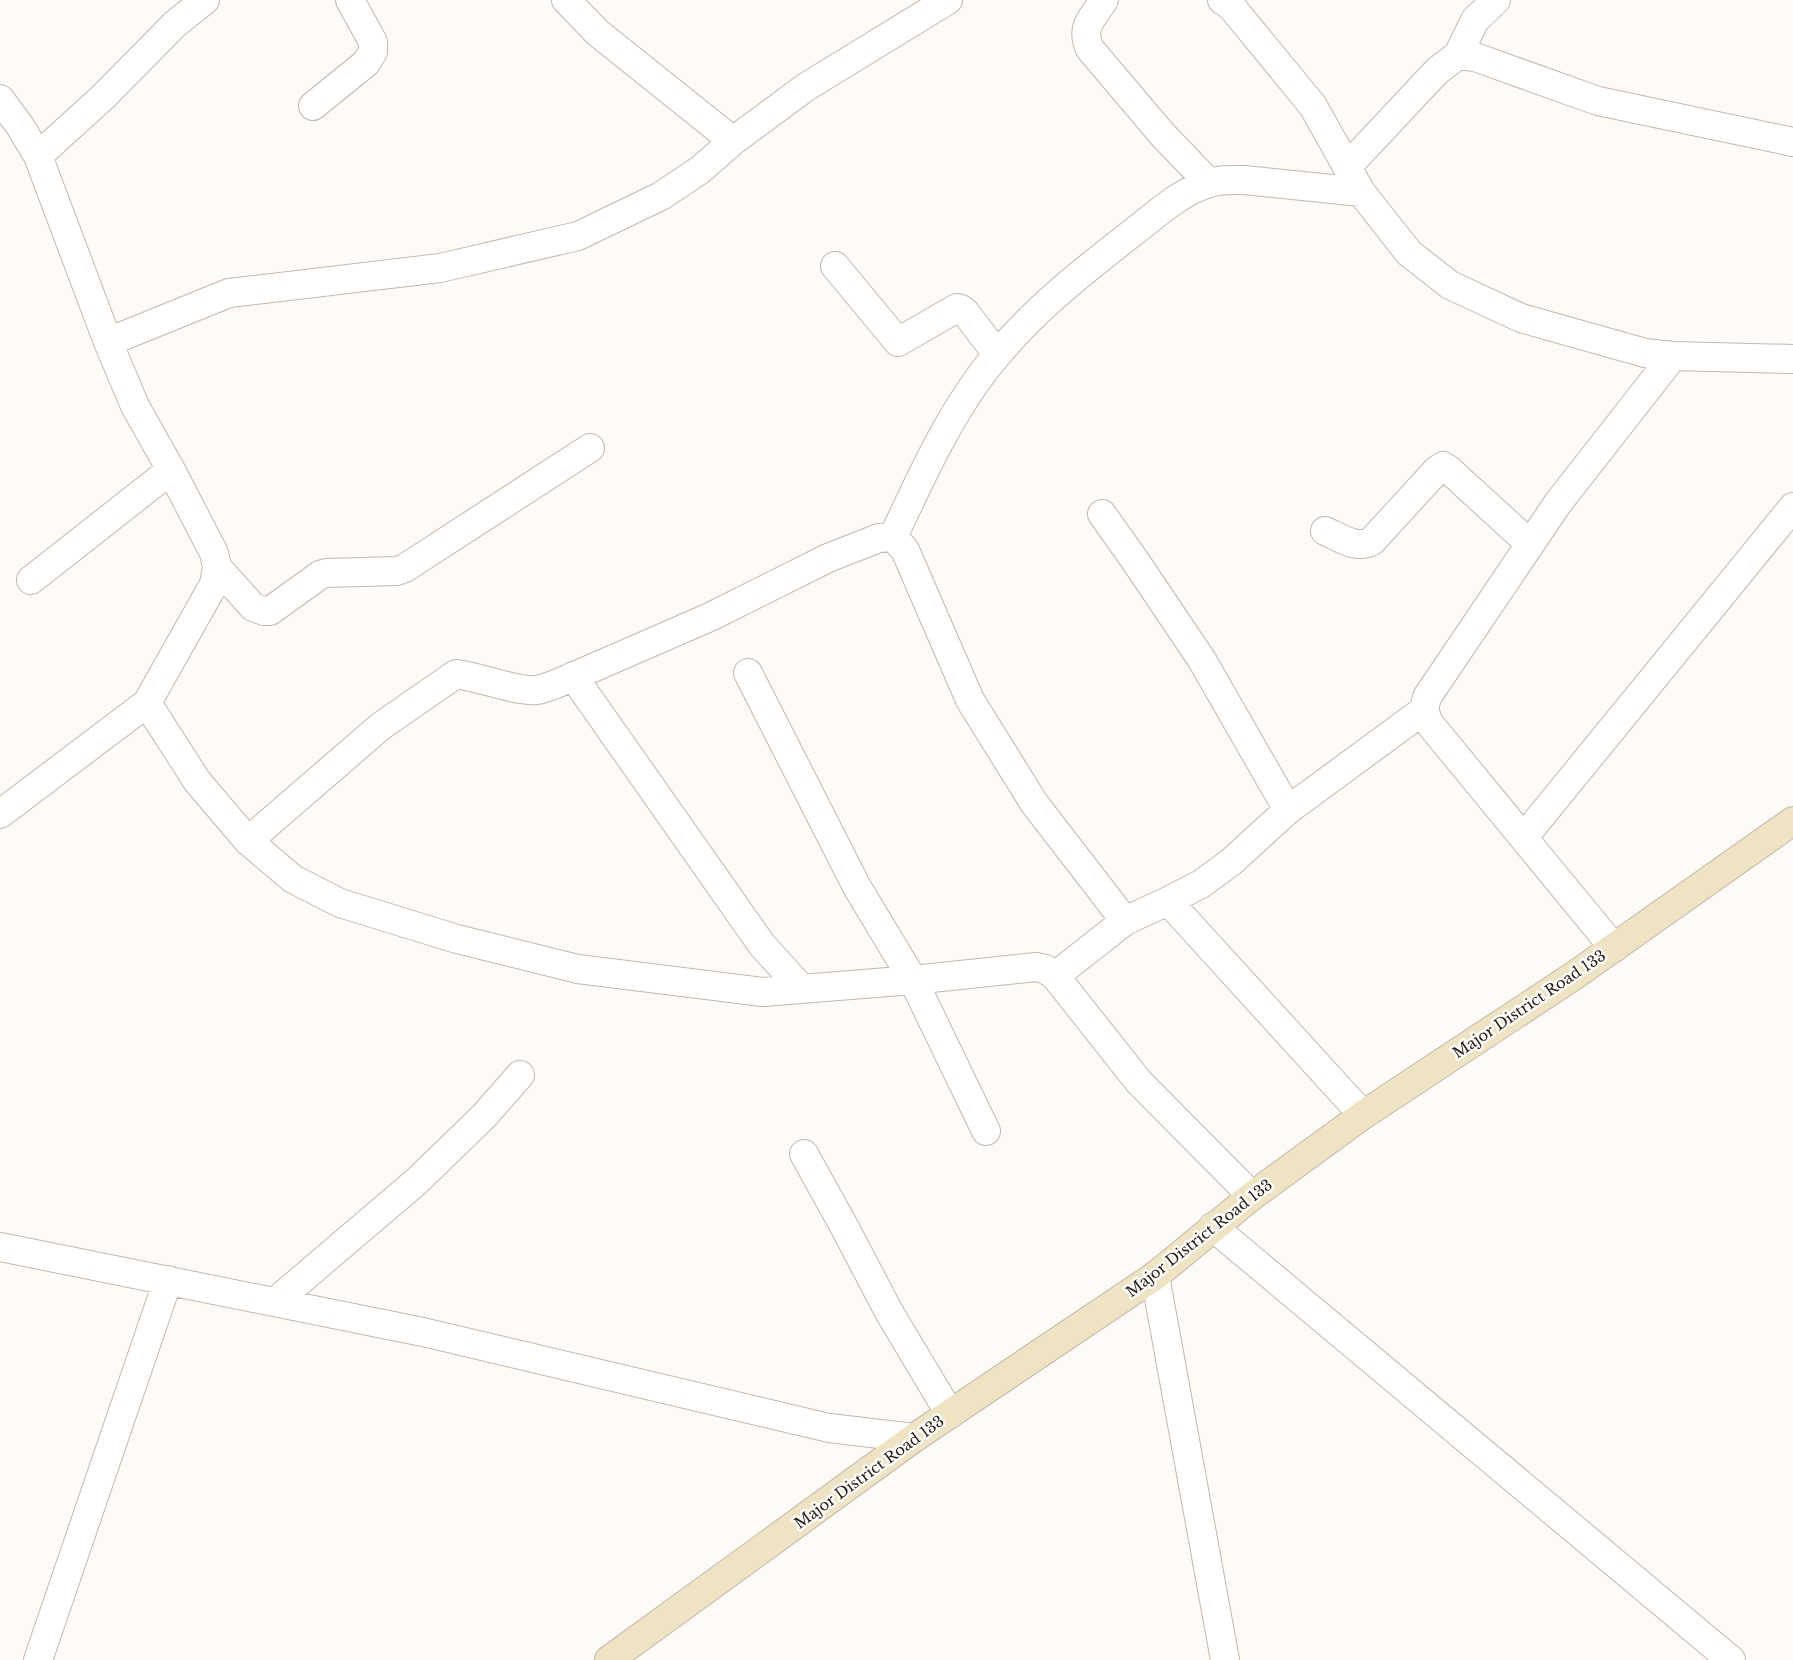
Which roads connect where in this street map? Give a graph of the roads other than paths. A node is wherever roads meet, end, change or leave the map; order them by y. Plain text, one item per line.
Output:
1 (205, 0) edge
2 (350, 0) edge
3 (566, 0) edge
4 (948, 0) edge
5 (1104, 0) edge
6 (1222, 0) edge
7 (1496, 0) edge
8 (1458, 55) junction
9 (0, 99) edge
10 (313, 106) dead end
11 (733, 141) junction
12 (1793, 142) edge
13 (38, 156) junction
14 (1347, 167) junction
15 (1209, 183) junction
16 (1361, 192) junction
17 (835, 266) dead end
18 (108, 342) junction
19 (997, 354) junction
20 (1673, 356) junction
21 (1793, 360) edge
22 (590, 448) dead end
23 (171, 470) junction
24 (1793, 507) edge
25 (1102, 514) dead end
26 (1325, 531) dead end
27 (893, 537) junction
28 (1530, 544) junction
29 (217, 567) junction
30 (31, 580) dead end
31 (748, 673) dead end
32 (573, 676) junction
33 (147, 703) junction
34 (1424, 710) junction
35 (1288, 810) junction
36 (0, 814) edge
37 (1793, 821) edge
38 (1524, 837) junction
39 (248, 841) junction
40 (1168, 901) junction
41 (1125, 921) junction
42 (1614, 948) junction
43 (1055, 976) junction
44 (914, 980) junction
45 (802, 989) junction
46 (520, 1075) dead end
47 (1363, 1115) junction
48 (986, 1131) dead end
49 (804, 1154) dead end
50 (1252, 1196) junction
51 (1213, 1227) junction
52 (0, 1247) edge
53 (1156, 1276) junction
54 (168, 1280) junction
55 (275, 1302) junction
56 (950, 1414) junction
57 (914, 1438) junction
58 (38, 1660) edge
59 (608, 1660) edge
60 (1225, 1660) edge
61 (1731, 1660) edge

1 - 13 street
2 - 10 street
3 - 11 street
4 - 11 street
5 - 15 street
6 - 14 street
7 - 8 street
8 - 12 street
8 - 14 street
9 - 13 street
11 - 18 street
13 - 18 street
14 - 16 street
15 - 16 street
15 - 19 street
16 - 20 street
17 - 19 street
18 - 23 street
19 - 27 street
20 - 21 street
20 - 28 street
22 - 29 street
23 - 29 street
23 - 30 street
24 - 38 street
25 - 35 street
26 - 28 street
27 - 32 street
27 - 41 street
28 - 34 street
29 - 33 street
31 - 44 street
32 - 39 street
32 - 45 street
33 - 36 street
33 - 39 street
34 - 35 street
34 - 38 street
35 - 40 street
37 - 42 main road, Major District Road 133
38 - 42 street
39 - 45 street
40 - 41 street
40 - 47 street
41 - 43 street
42 - 47 main road, Major District Road 133
43 - 44 street
43 - 50 street
44 - 45 street
44 - 48 street
46 - 55 street
47 - 50 main road, Major District Road 133
49 - 56 street
50 - 51 main road, Major District Road 133
51 - 53 main road, Major District Road 133
51 - 61 street
52 - 54 street
53 - 56 main road, Major District Road 133
53 - 60 street
54 - 55 street
54 - 58 street
55 - 57 street
56 - 57 main road, Major District Road 133
57 - 59 main road, Major District Road 133

